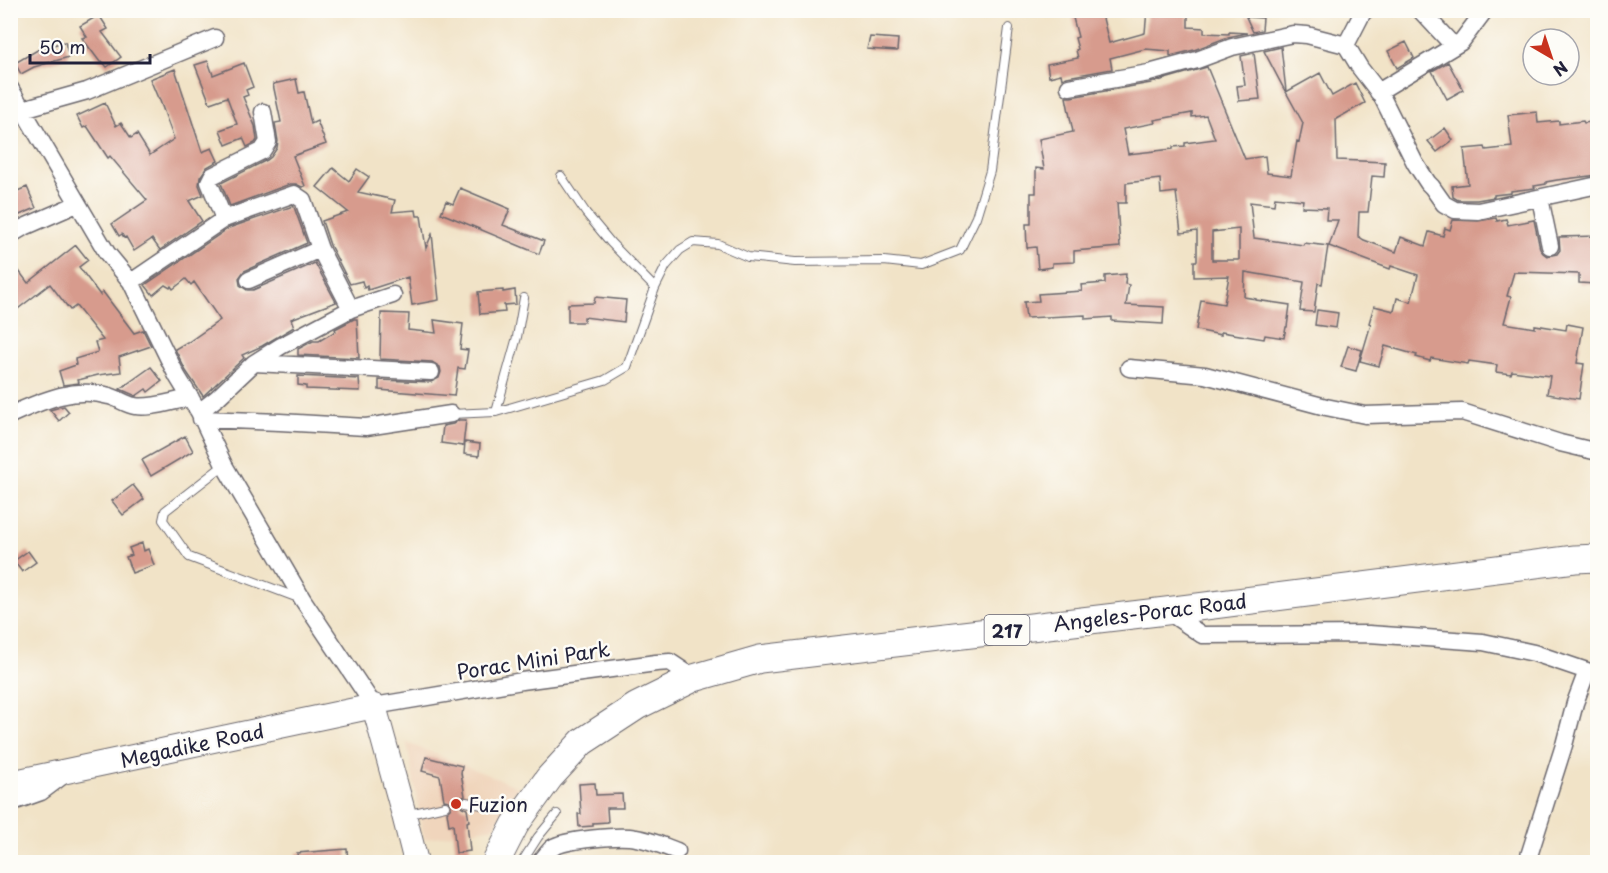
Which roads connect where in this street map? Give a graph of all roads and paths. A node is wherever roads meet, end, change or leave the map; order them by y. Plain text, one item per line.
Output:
1 (1420, 10) edge
2 (1485, 10) edge
3 (1364, 11) edge
4 (1009, 28) dead end
5 (215, 38) dead end
6 (1346, 45) junction
7 (1456, 45) junction
8 (1069, 87) dead end
9 (10, 88) edge
10 (1378, 92) junction
11 (23, 109) junction
12 (263, 112) dead end
13 (561, 176) dead end
14 (1598, 185) edge
15 (1540, 198) junction
16 (77, 204) junction
17 (224, 219) junction
18 (10, 235) edge
19 (1550, 246) dead end
20 (320, 249) junction
21 (249, 280) dead end
22 (130, 282) junction
23 (655, 288) junction
24 (393, 295) dead end
25 (524, 298) dead end
26 (351, 309) junction
27 (254, 363) junction
28 (1129, 368) dead end
29 (430, 372) dead end
30 (197, 410) junction
31 (496, 412) junction
32 (451, 414) joint
33 (10, 416) edge
34 (1598, 452) edge
35 (224, 465) junction
36 (1598, 558) edge
37 (303, 600) junction
38 (1166, 611) junction
39 (1592, 672) edge
40 (694, 678) junction
41 (374, 706) junction
42 (68, 771) junction
43 (10, 783) edge
44 (466, 802) dead end
45 (10, 803) edge
46 (446, 806) dead end
47 (523, 813) junction
48 (557, 814) dead end
49 (404, 815) junction
50 (677, 851) dead end
51 (416, 862) edge
52 (496, 862) edge
53 (522, 862) edge
54 (540, 862) edge
55 (1527, 862) edge

1 - 7 street
2 - 7 street
3 - 6 street
4 - 23 lane
5 - 11 street
6 - 8 street
6 - 10 street
7 - 10 street
9 - 11 street
10 - 15 street
11 - 16 street
12 - 17 street
13 - 23 lane
14 - 15 street
15 - 19 street
16 - 18 street
16 - 22 street
17 - 20 street
17 - 22 street
20 - 21 street
20 - 26 street
22 - 30 street
23 - 31 lane
24 - 26 street
25 - 31 lane
26 - 27 street
27 - 29 street
27 - 30 street
28 - 34 street
30 - 32 street
30 - 33 street
30 - 35 street
31 - 32 lane
35 - 37 street
35 - 37 lane
36 - 38 main road, Angeles-Porac Road / 217
37 - 41 street
38 - 39 street
38 - 40 main road, Angeles-Porac Road / 217
39 - 55 street
40 - 41 street, Porac Mini Park
40 - 47 main road, Angeles-Porac Road / 217
41 - 42 main road, Megadike Road
41 - 49 main road
42 - 43 main road, Megadike Road
42 - 45 street
44 - 47 lane
46 - 49 lane
47 - 52 main road, Angeles-Porac Road / 217
48 - 53 lane
49 - 51 main road
50 - 54 street

